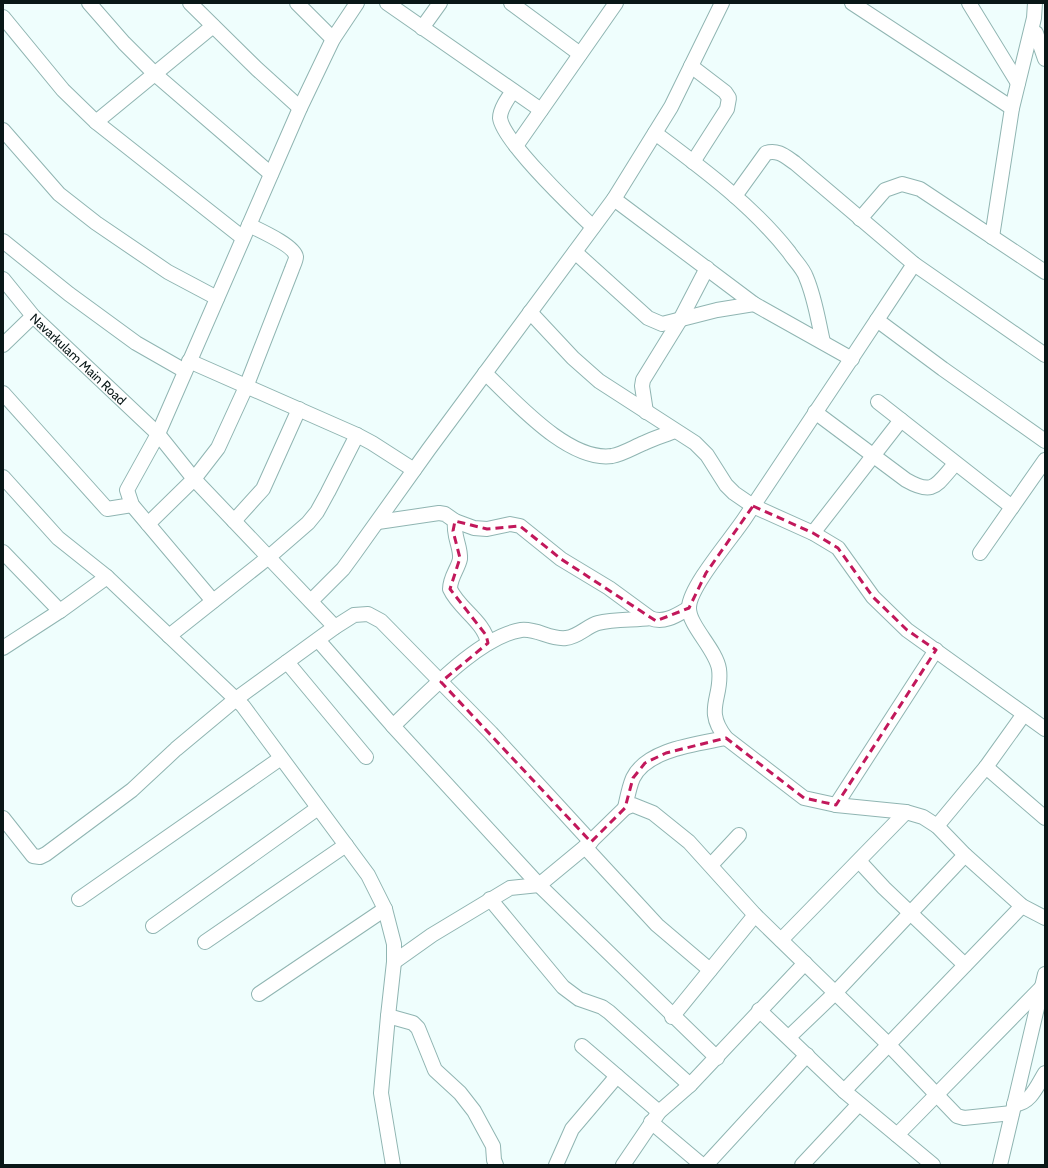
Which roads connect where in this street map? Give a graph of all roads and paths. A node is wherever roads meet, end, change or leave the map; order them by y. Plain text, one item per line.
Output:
1 (89, 3) edge
2 (190, 3) edge
3 (297, 3) edge
4 (357, 3) edge
5 (387, 3) edge
6 (440, 3) edge
7 (511, 3) edge
8 (616, 3) edge
9 (722, 3) edge
10 (852, 3) edge
11 (969, 3) edge
12 (1035, 3) edge
13 (3, 17) edge
14 (213, 26) junction
15 (422, 28) junction
16 (1037, 33) edge
17 (334, 39) junction
18 (580, 54) junction
19 (1045, 59) edge
20 (691, 66) junction
21 (156, 74) junction
22 (1018, 83) junction
23 (513, 91) junction
24 (300, 108) junction
25 (1012, 108) junction
26 (541, 110) junction
27 (96, 122) junction
28 (3, 130) edge
29 (655, 133) junction
30 (516, 146) junction
31 (693, 162) junction
32 (272, 174) junction
33 (735, 196) junction
34 (614, 199) junction
35 (860, 219) junction
36 (593, 227) junction
37 (246, 231) junction
38 (992, 237) junction
39 (3, 241) edge
40 (575, 252) junction
41 (914, 264) junction
42 (707, 268) junction
43 (1044, 268) edge
44 (3, 279) edge
45 (217, 298) junction
46 (754, 304) junction
47 (530, 312) junction
48 (33, 316) junction
49 (680, 320) junction
50 (877, 320) junction
51 (823, 342) junction
52 (3, 345) edge
53 (1045, 355) edge
54 (852, 359) junction
55 (187, 366) junction
56 (485, 373) junction
57 (246, 386) junction
58 (3, 393) edge
59 (878, 402) dead end
60 (299, 409) junction
61 (646, 412) junction
62 (815, 412) junction
63 (901, 420) junction
64 (675, 431) junction
65 (158, 434) junction
66 (357, 435) junction
67 (1045, 441) edge
68 (874, 455) junction
69 (1045, 460) edge
70 (955, 464) junction
71 (414, 470) junction
72 (3, 478) edge
73 (194, 478) junction
74 (132, 505) junction
75 (753, 506) junction
76 (1012, 507) junction
77 (234, 521) junction
78 (455, 521) junction
79 (378, 522) junction
80 (148, 524) junction
81 (813, 533) junction
82 (3, 552) edge
83 (980, 553) dead end
84 (270, 556) junction
85 (107, 577) junction
86 (213, 601) junction
87 (311, 601) junction
88 (689, 608) junction
89 (60, 612) junction
90 (650, 618) junction
91 (335, 627) junction
92 (168, 636) junction
93 (318, 640) junction
94 (488, 643) junction
95 (3, 648) edge
96 (936, 650) junction
97 (287, 662) junction
98 (441, 682) junction
99 (236, 699) junction
100 (1024, 714) junction
101 (393, 726) junction
102 (1045, 729) edge
103 (726, 738) junction
104 (366, 757) dead end
105 (281, 758) junction
106 (986, 767) junction
107 (836, 805) junction
108 (318, 808) junction
109 (624, 808) junction
110 (906, 812) junction
111 (3, 818) edge
112 (1045, 818) edge
113 (937, 826) junction
114 (739, 835) dead end
115 (346, 845) junction
116 (588, 845) junction
117 (965, 855) junction
118 (859, 861) junction
119 (711, 865) junction
120 (539, 885) junction
121 (79, 899) dead end
122 (490, 899) junction
123 (1022, 906) junction
124 (385, 909) junction
125 (911, 913) junction
126 (755, 915) junction
127 (1045, 918) edge
128 (153, 926) dead end
129 (781, 940) junction
130 (205, 942) dead end
131 (394, 962) junction
132 (805, 963) junction
133 (965, 965) junction
134 (710, 970) junction
135 (1043, 980) edge
136 (835, 992) junction
137 (259, 994) dead end
138 (759, 1010) junction
139 (388, 1016) junction
140 (672, 1017) junction
141 (789, 1037) junction
142 (888, 1044) junction
143 (582, 1046) dead end
144 (807, 1055) junction
145 (717, 1058) junction
146 (1045, 1072) edge
147 (617, 1076) junction
148 (690, 1085) junction
149 (844, 1091) junction
150 (936, 1096) junction
151 (859, 1104) junction
152 (1013, 1108) junction
153 (655, 1117) junction
154 (897, 1135) junction
155 (811, 1162) edge
156 (393, 1165) edge
157 (496, 1165) edge
158 (556, 1165) edge
159 (623, 1165) edge
160 (702, 1165) edge
161 (706, 1165) edge
162 (933, 1165) edge
163 (1000, 1165) edge

1 - 21 street
2 - 14 street
3 - 17 street
4 - 17 street
5 - 15 street
6 - 15 street
7 - 18 street
8 - 18 street
9 - 20 street
10 - 25 street
11 - 22 street
12 - 16 street
13 - 27 street
14 - 21 street
14 - 24 street
15 - 23 street
16 - 19 street
16 - 22 street
17 - 24 street
18 - 26 street
20 - 29 street
20 - 31 street
21 - 27 street
21 - 32 street
22 - 25 street
23 - 26 street
23 - 30 street
24 - 32 street
25 - 38 street
26 - 30 street
27 - 37 street
28 - 45 street
29 - 31 street
29 - 34 street
30 - 36 street
31 - 33 street
32 - 37 street
33 - 35 street
33 - 51 street
34 - 36 street
34 - 42 street
35 - 38 street
35 - 41 street
36 - 40 street
37 - 45 street
37 - 57 street
38 - 43 street
39 - 55 street
40 - 47 street
40 - 49 street
41 - 50 street
41 - 53 street
42 - 46 street
42 - 49 street
44 - 48 street, Navarkulam Main Road
45 - 55 street
46 - 49 street
46 - 51 street
47 - 56 street
47 - 61 street
48 - 52 street
48 - 65 street, Navarkulam Main Road
49 - 61 street
50 - 54 street
50 - 67 street
51 - 54 street
54 - 62 street
55 - 57 street
55 - 65 street
56 - 64 street
56 - 71 street
57 - 60 street
57 - 73 street
58 - 74 street
59 - 63 street
60 - 66 street
60 - 77 street
61 - 64 street
62 - 68 street
62 - 75 street
63 - 68 street
63 - 70 street
64 - 75 street
65 - 73 street, Navarkulam Main Road
65 - 74 street
66 - 71 street
66 - 84 street
68 - 70 street
68 - 81 street
69 - 76 street
70 - 76 street
71 - 79 street
72 - 85 street
73 - 77 street, Navarkulam Main Road
73 - 80 street
74 - 80 street
75 - 81 street
75 - 88 street
76 - 83 street
77 - 84 street, Navarkulam Main Road
78 - 79 street
78 - 90 street
78 - 94 street
79 - 87 street
80 - 86 street
81 - 96 street
82 - 89 street
84 - 86 street
84 - 87 street, Navarkulam Main Road
85 - 89 street
85 - 92 street
86 - 92 street
87 - 91 street, Navarkulam Main Road
88 - 90 street
88 - 103 street
89 - 95 street
90 - 94 street
91 - 93 street
91 - 98 street
92 - 99 street
93 - 97 street
93 - 101 street
94 - 98 street
96 - 100 street
96 - 107 street
97 - 99 street
97 - 104 street
98 - 101 street
98 - 116 street
99 - 105 street
99 - 111 street
100 - 102 street
100 - 106 street
101 - 120 street
103 - 107 street
103 - 109 street
105 - 108 street
105 - 121 street
106 - 112 street
106 - 113 street
107 - 110 street
108 - 115 street
108 - 128 street
109 - 116 street
109 - 119 street
110 - 113 street
110 - 118 street
113 - 117 street
114 - 119 street
115 - 124 street
115 - 130 street
116 - 120 street
116 - 134 street
117 - 123 street
117 - 125 street
118 - 125 street
118 - 129 street
119 - 126 street
120 - 122 street
120 - 140 street
122 - 131 street
122 - 148 street
123 - 127 street
123 - 133 street
124 - 131 street
124 - 137 street
125 - 133 street
125 - 136 street
126 - 129 street
126 - 134 street
129 - 132 street
131 - 139 street
132 - 136 street
132 - 138 street
133 - 142 street
134 - 140 street
135 - 150 street
135 - 152 street
136 - 141 street
136 - 142 street
138 - 141 street
138 - 145 street
139 - 156 street
139 - 157 street
140 - 145 street
141 - 144 street
142 - 149 street
142 - 150 street
143 - 147 street
144 - 149 street
144 - 161 street
145 - 148 street
146 - 152 street
147 - 153 street
147 - 158 street
148 - 153 street
149 - 151 street
150 - 152 street
150 - 154 street
151 - 154 street
151 - 155 street
152 - 163 street
153 - 159 street
153 - 160 street
154 - 162 street

